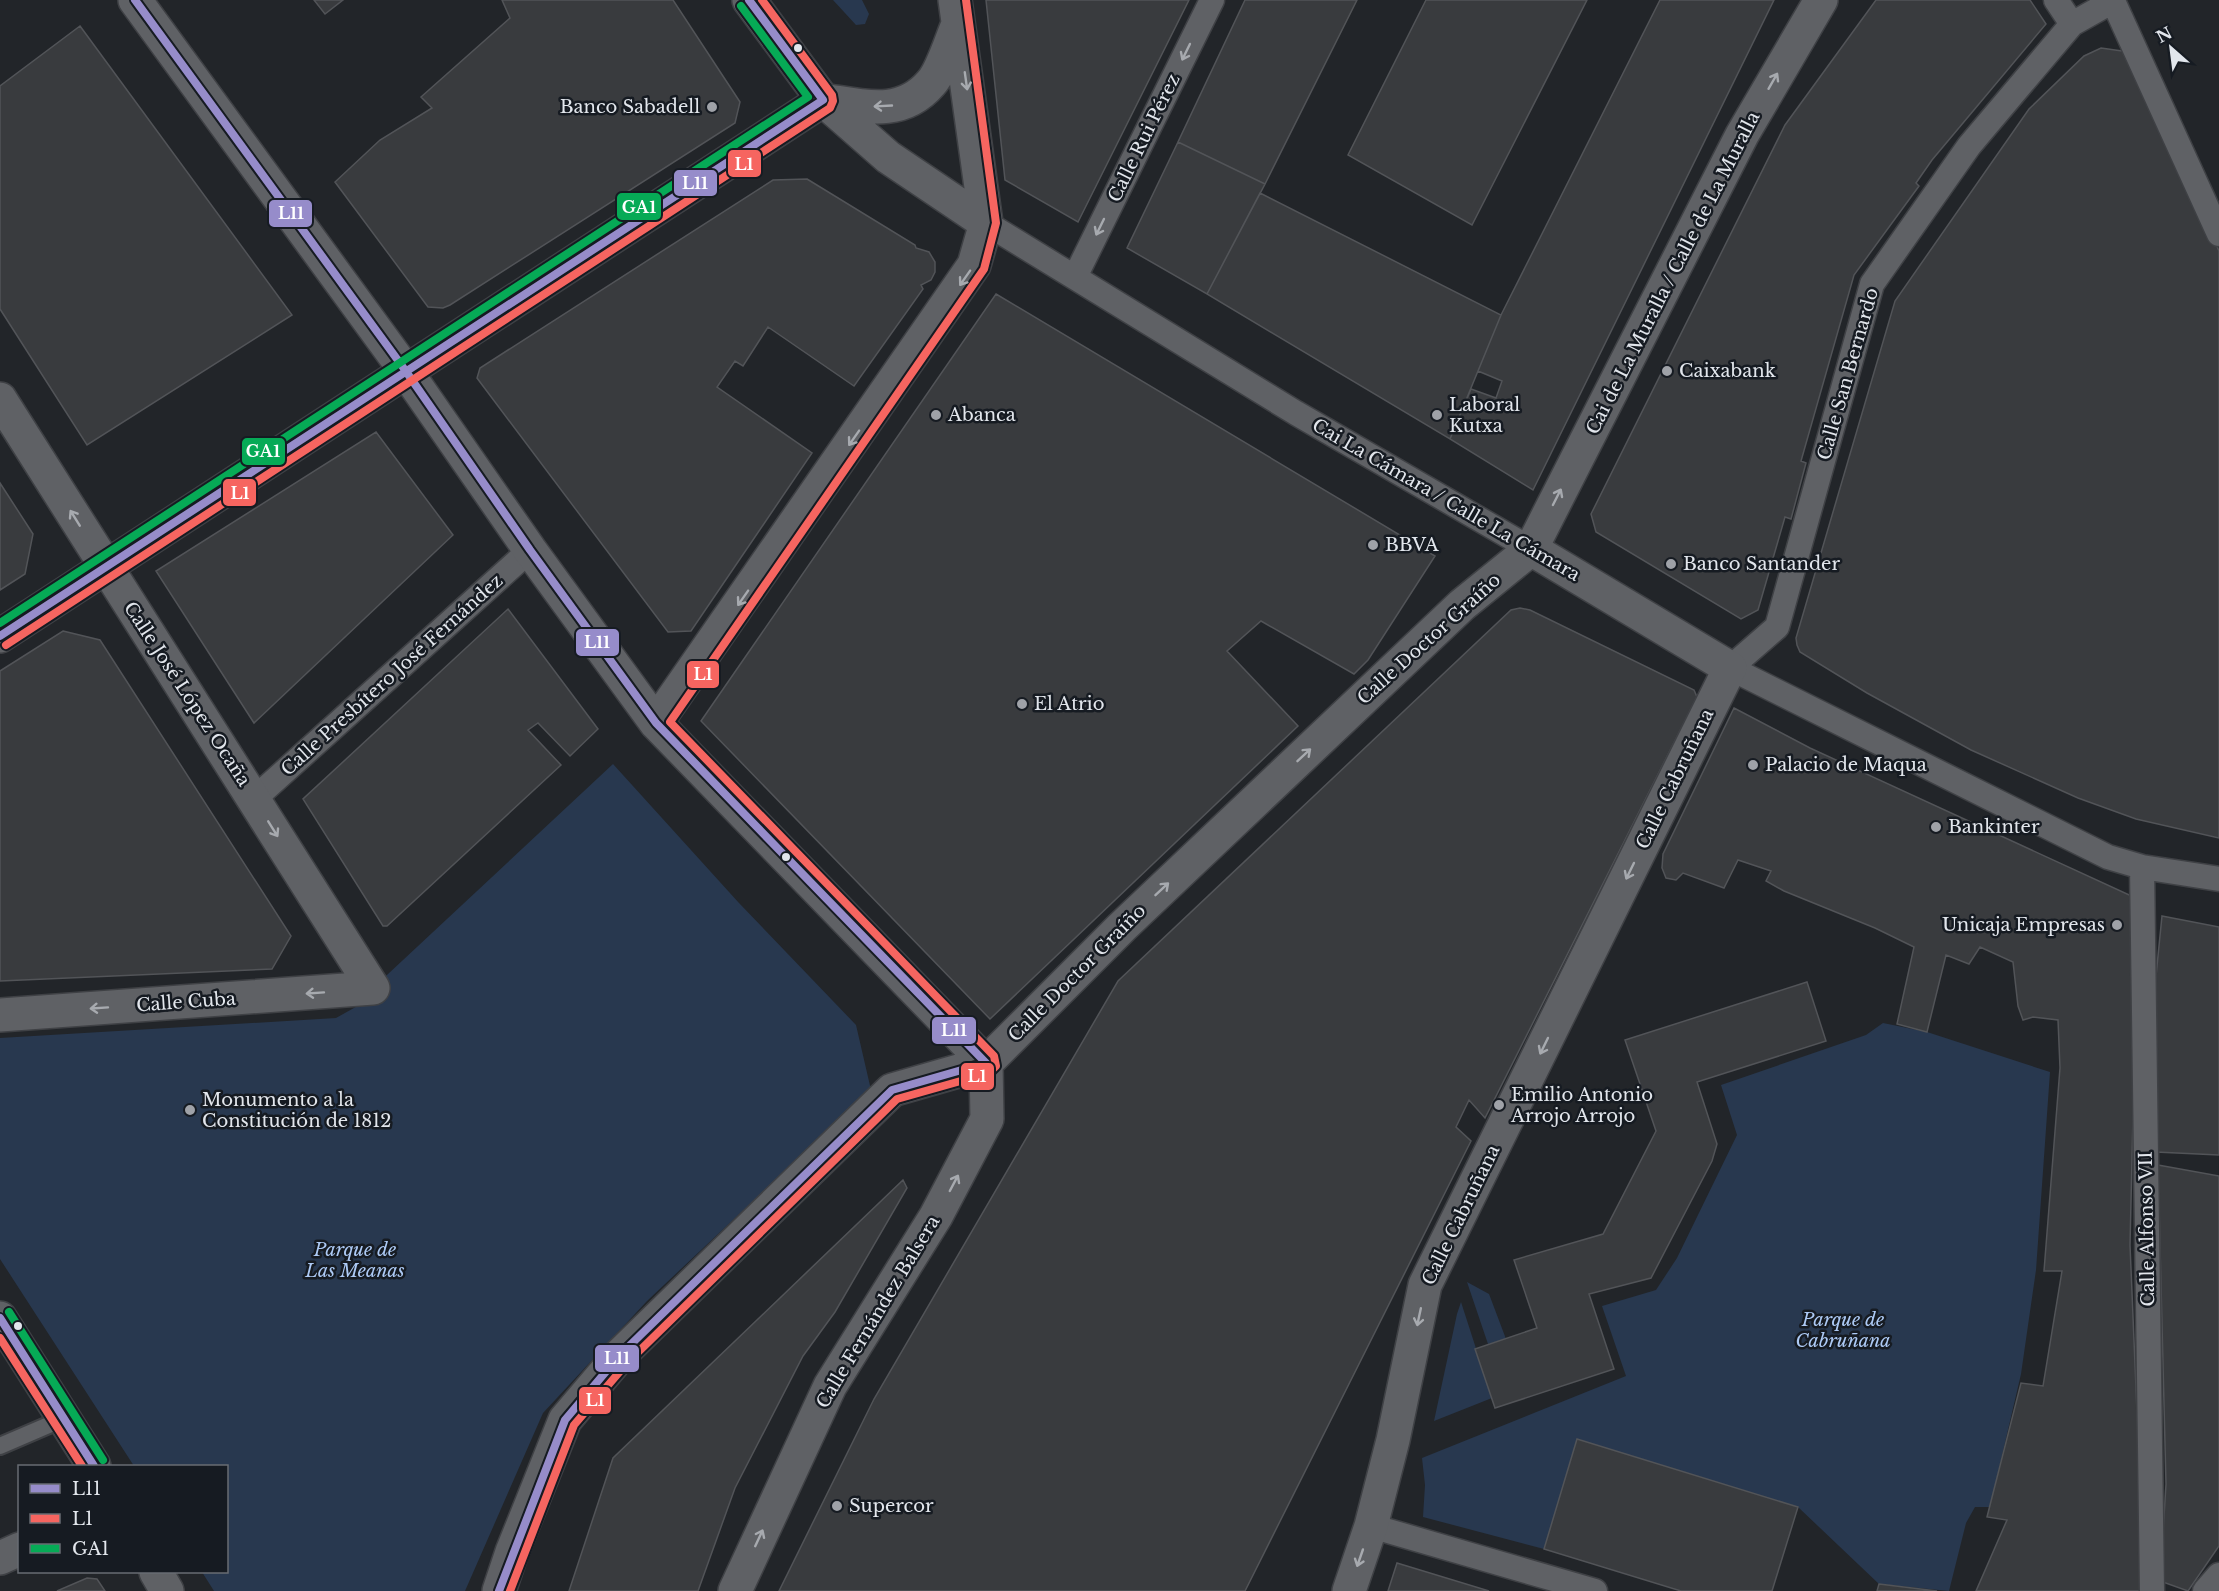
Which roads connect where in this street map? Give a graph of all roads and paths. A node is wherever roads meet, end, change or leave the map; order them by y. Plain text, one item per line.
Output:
1 (135, 0) edge
2 (749, 0) edge
3 (1212, 0) edge
4 (1821, 0) edge
5 (2056, 0) edge
6 (2113, 1) edge
7 (957, 12) edge
8 (2072, 24) junction
9 (824, 100) junction
10 (986, 224) junction
11 (2219, 234) edge
12 (1075, 277) junction
13 (405, 370) junction
14 (0, 399) edge
15 (1531, 549) junction
16 (530, 550) junction
17 (106, 567) junction
18 (0, 636) edge
19 (1730, 668) junction
20 (656, 723) junction
21 (254, 800) junction
22 (2142, 867) junction
23 (2219, 879) edge
24 (373, 988) joint
25 (0, 1015) edge
26 (986, 1062) junction
27 (0, 1318) edge
28 (65, 1419) junction
29 (0, 1446) edge
30 (93, 1465) edge
31 (1371, 1526) junction
32 (18, 1550) edge
33 (0, 1558) edge
34 (157, 1573) edge
35 (2219, 1575) edge
36 (167, 1591) edge
37 (499, 1591) edge
38 (735, 1591) edge
39 (1348, 1591) edge
40 (1595, 1591) edge
41 (2152, 1591) edge
42 (2205, 1591) edge

1 - 13 street
2 - 9 street, Cai La Cámara / Calle La Cámara
3 -> 12 street, Calle Rui Pérez
15 -> 4 street, Cai de La Muralla / Calle de La Muralla
5 - 8 street
6 - 8 street, Calle San Bernardo
6 - 11 street
7 -> 9 street
7 -> 10 street
8 - 19 street, Calle San Bernardo
9 - 10 street, Cai La Cámara / Calle La Cámara
9 - 13 street
10 - 12 street, Cai La Cámara / Calle La Cámara
10 -> 20 street
12 - 15 street, Cai La Cámara / Calle La Cámara
13 - 16 street
13 - 17 street
17 -> 14 street, Calle José López Ocaña
15 - 19 street, Cai La Cámara / Calle La Cámara
26 -> 15 street, Calle Doctor Graíño
16 - 20 street
16 - 21 street, Calle Presbítero José Fernández
17 - 18 street
17 - 21 street, Calle José López Ocaña
19 - 22 street, Cai La Cámara / Calle La Cámara
19 -> 31 street, Calle Cabruñana
20 - 26 street
21 -> 24 street, Calle José López Ocaña
22 - 23 street, Cai La Cámara / Calle La Cámara
22 - 41 street, Calle Alfonso VII
24 -> 25 street, Calle Cuba
26 - 37 street, Calle Doctor Graíño
38 -> 26 street, Calle Fernández Balsera
27 - 28 street
28 - 29 lane
28 - 30 street
31 -> 39 street, Calle Cabruñana
31 - 40 street
32 - 33 street
34 - 36 street
35 - 42 street

